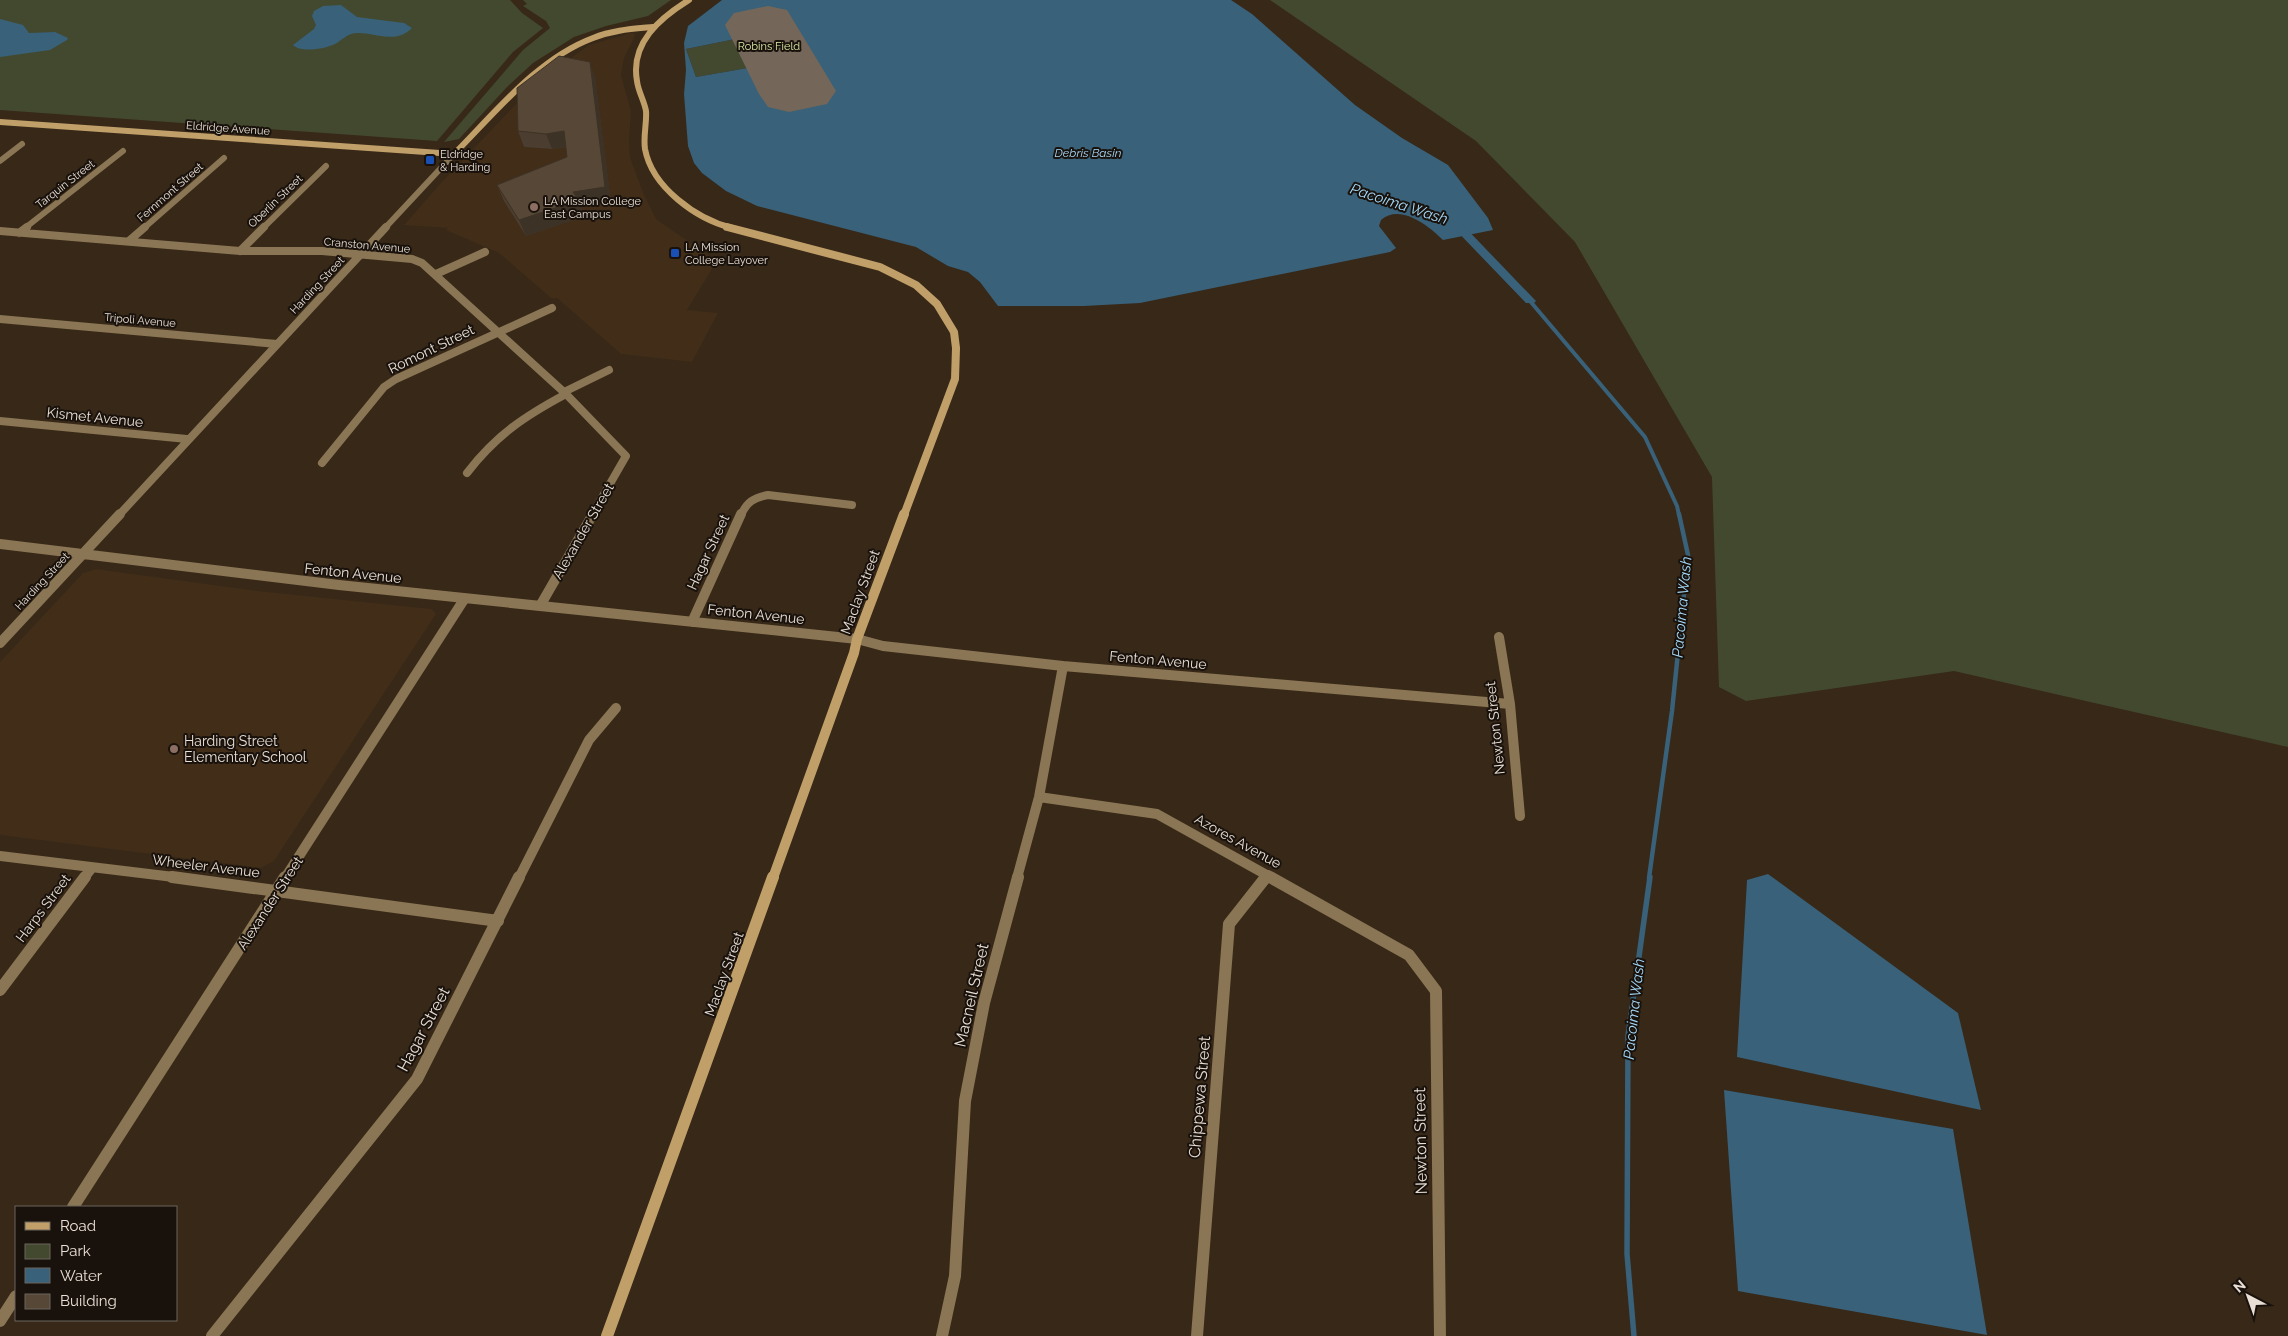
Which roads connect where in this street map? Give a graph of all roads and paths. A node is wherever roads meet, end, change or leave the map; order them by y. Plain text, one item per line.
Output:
1 (689, 0) edge
2 (652, 27) junction
3 (0, 122) edge
4 (22, 144) dead end
5 (122, 151) dead end
6 (454, 154) junction
7 (224, 158) dead end
8 (0, 161) edge
9 (326, 166) dead end
10 (0, 231) edge
11 (20, 232) junction
12 (130, 240) junction
13 (240, 251) junction
14 (486, 252) dead end
15 (361, 254) junction
16 (436, 274) junction
17 (552, 308) dead end
18 (0, 319) edge
19 (497, 332) junction
20 (278, 344) junction
21 (609, 370) dead end
22 (565, 393) junction
23 (0, 421) edge
24 (187, 439) junction
25 (626, 456) joint
26 (322, 463) dead end
27 (467, 473) dead end
28 (852, 505) dead end
29 (0, 544) edge
30 (83, 553) junction
31 (466, 598) junction
32 (540, 606) junction
33 (692, 622) junction
34 (1499, 637) dead end
35 (857, 639) junction
36 (0, 642) edge
37 (1063, 666) junction
38 (1510, 704) junction
39 (616, 708) dead end
40 (1039, 797) junction
41 (1520, 816) dead end
42 (0, 856) edge
43 (92, 868) junction
44 (1268, 874) junction
45 (278, 890) junction
46 (498, 921) junction
47 (1409, 955) joint
48 (0, 990) edge
49 (75, 1206) edge
50 (15, 1298) edge
51 (0, 1321) edge
52 (212, 1336) edge
53 (607, 1336) edge
54 (942, 1336) edge
55 (1197, 1336) edge
56 (1440, 1336) edge

1 - 2 street
2 - 6 street, Harding Street
2 - 35 street, Maclay Street
3 - 6 street, Eldridge Avenue
4 - 8 street
5 - 11 street, Tarquin Street
6 - 15 street, Harding Street
7 - 12 street, Fernmont Street
9 - 13 street, Oberlin Street
10 - 11 street, Cranston Avenue
11 - 12 street, Cranston Avenue
12 - 13 street, Cranston Avenue
13 - 15 street, Cranston Avenue
14 - 16 street
15 - 16 street, Cranston Avenue
15 - 20 street, Harding Street
16 - 19 street, Cranston Avenue
17 - 19 street, Romont Street
18 - 20 street, Tripoli Avenue
19 - 22 street, Cranston Avenue
19 - 26 street, Romont Street
20 - 24 street, Harding Street
21 - 22 street
22 - 25 street, Cranston Avenue
22 - 27 street
23 - 24 street, Kismet Avenue
24 - 30 street, Harding Street
25 - 32 street, Alexander Street
28 - 33 street, Hagar Street
29 - 30 street, Fenton Avenue
30 - 31 street, Fenton Avenue
30 - 36 street, Harding Street
31 - 32 street, Fenton Avenue
31 - 45 street, Alexander Street
32 - 33 street, Fenton Avenue
33 - 35 street, Fenton Avenue
34 - 38 street, Newton Street
35 - 37 street, Fenton Avenue
35 - 53 street, Maclay Street
37 - 38 street, Fenton Avenue
37 - 40 street, Macneil Street
38 - 41 street, Newton Street
39 - 46 street, Hagar Street
40 - 44 street, Azores Avenue
40 - 54 street, Macneil Street
42 - 43 street, Wheeler Avenue
43 - 45 street, Wheeler Avenue
43 - 48 street, Harps Street
44 - 47 street, Azores Avenue
44 - 55 street, Chippewa Street
45 - 46 street, Wheeler Avenue
45 - 49 street, Alexander Street
46 - 52 street, Hagar Street
47 - 56 street, Newton Street
50 - 51 street

